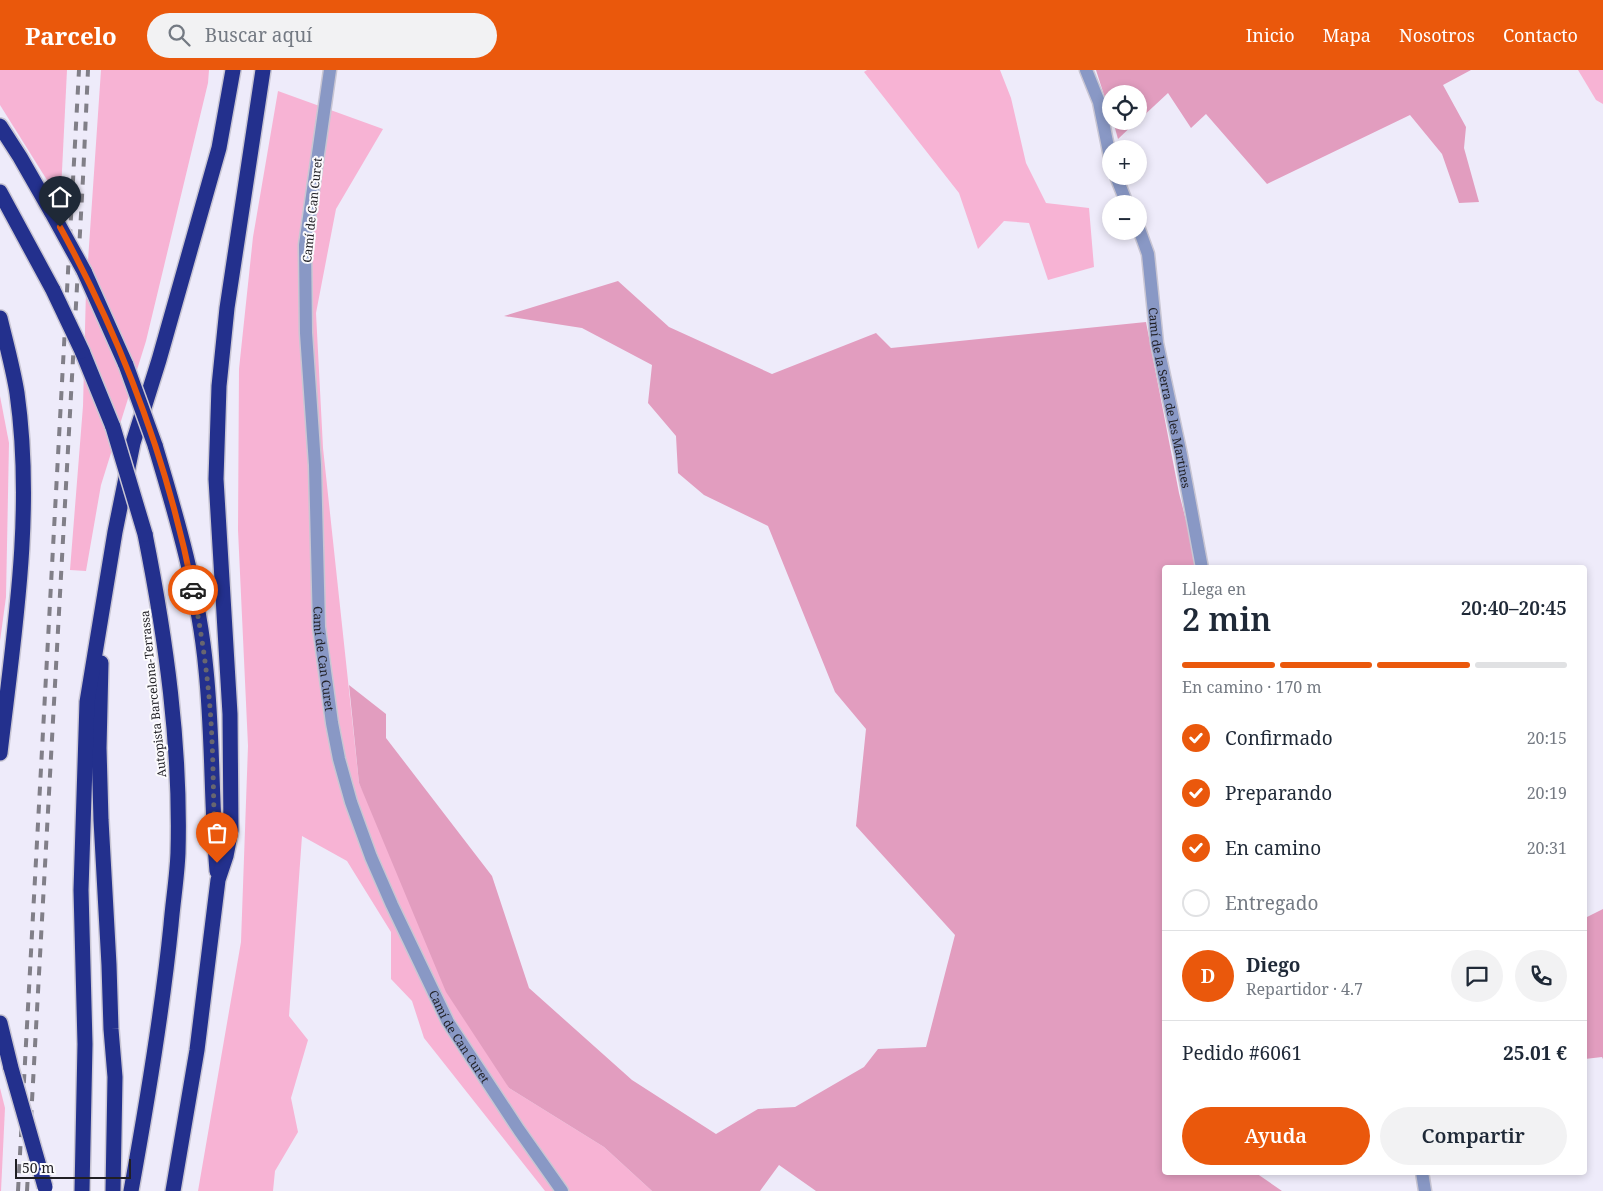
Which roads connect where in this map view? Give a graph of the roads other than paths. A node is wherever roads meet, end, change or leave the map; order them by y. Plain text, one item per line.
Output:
1 (233, 70) edge
2 (263, 70) edge
3 (330, 70) edge
4 (1086, 70) edge
5 (0, 126) edge
6 (1107, 140) edge
7 (0, 192) edge
8 (1143, 240) edge
9 (0, 318) edge
10 (1201, 565) edge
11 (102, 614) junction
12 (0, 753) edge
13 (218, 880) junction
14 (0, 1023) edge
15 (1422, 1175) edge
16 (46, 1189) edge
17 (82, 1191) edge
18 (113, 1191) edge
19 (131, 1191) edge
20 (173, 1191) edge
21 (562, 1191) edge
22 (1425, 1191) edge

1 - 11 highway
2 - 13 highway
3 - 21 street, Camí de Can Curet
4 - 6 street
5 - 13 highway, bridge
7 - 19 highway, Autopista Barcelona-Terrassa, bridge
8 - 10 street, Camí de la Serra de les Martines
9 - 12 highway
11 - 17 highway
11 - 18 highway
13 - 20 highway
14 - 16 highway, bridge
15 - 22 street

